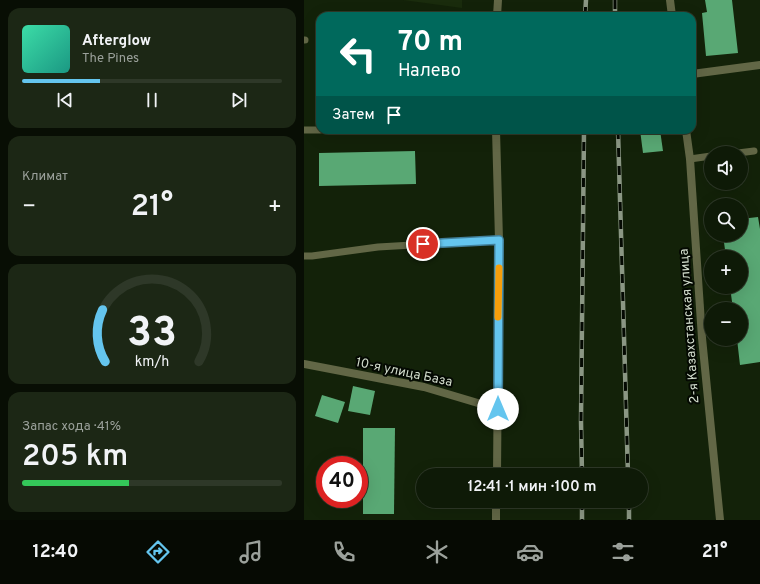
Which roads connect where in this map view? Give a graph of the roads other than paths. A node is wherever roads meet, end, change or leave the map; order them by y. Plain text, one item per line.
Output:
1 (498, 0) edge
2 (670, 0) edge
3 (497, 12) edge
4 (672, 12) edge
5 (760, 65) edge
6 (696, 73) edge
7 (304, 130) edge
8 (316, 130) edge
9 (496, 134) edge
10 (687, 134) edge
11 (754, 151) dead end
12 (748, 152) edge
13 (704, 157) edge
14 (690, 159) junction
15 (499, 240) junction
16 (304, 256) edge
17 (304, 364) edge
18 (498, 409) junction
19 (497, 468) edge
20 (496, 508) edge
21 (496, 520) edge
22 (720, 520) edge

1 - 3 street
2 - 4 street
5 - 6 street
7 - 8 lane
9 - 15 street
10 - 14 street, 2-я Казахстанская улица
11 - 12 lane
13 - 14 lane
14 - 22 street, 2-я Казахстанская улица
15 - 16 lane
15 - 18 street
17 - 18 street, 10-я улица База
18 - 19 street
20 - 21 street

